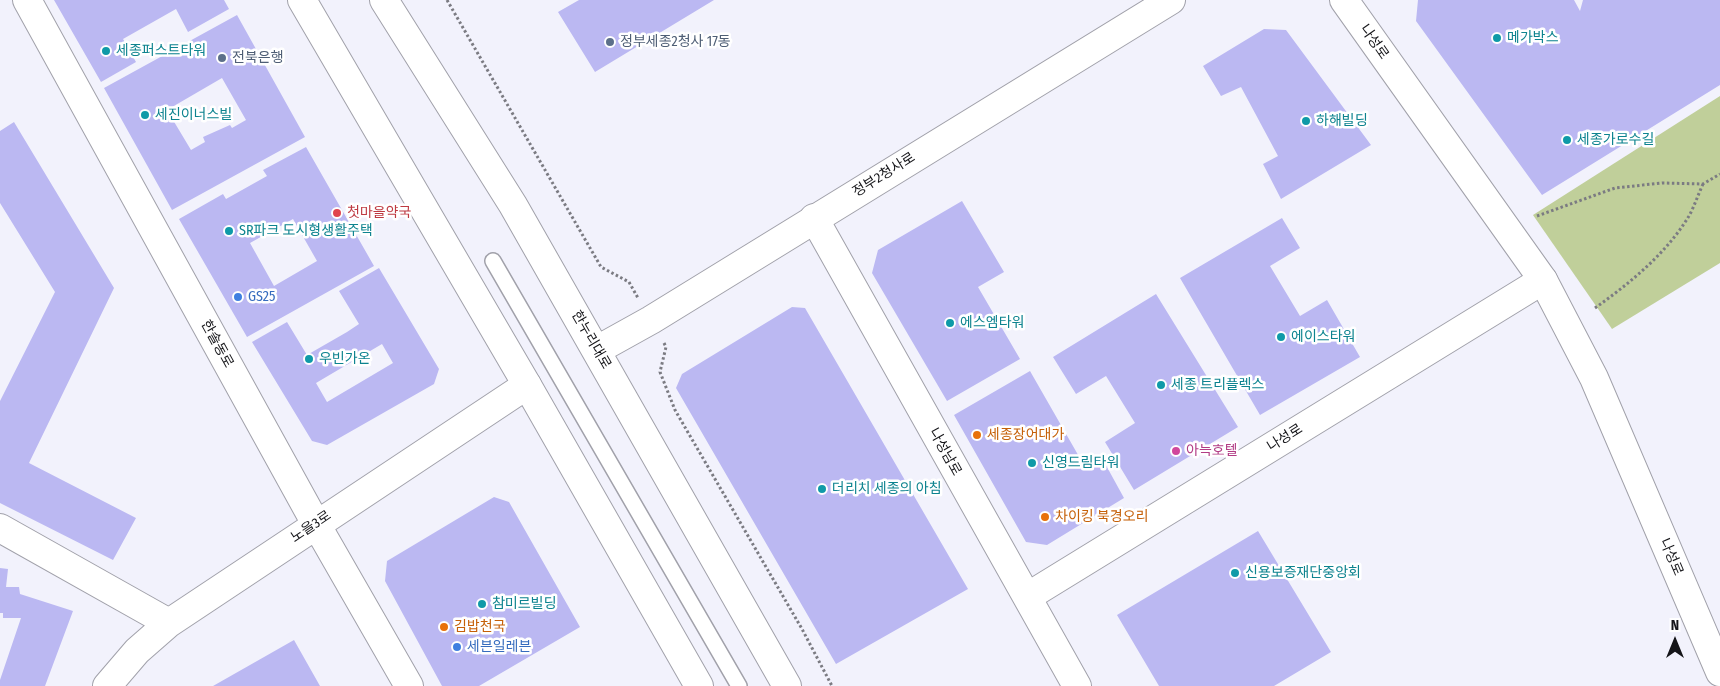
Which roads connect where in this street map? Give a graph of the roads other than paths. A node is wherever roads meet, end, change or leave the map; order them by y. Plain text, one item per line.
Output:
1 (27, 0) edge
2 (302, 0) edge
3 (384, 0) edge
4 (1171, 0) edge
5 (1344, 0) edge
6 (814, 218) junction
7 (493, 262) dead end
8 (1543, 280) junction
9 (597, 350) junction
10 (528, 385) junction
11 (316, 524) junction
12 (0, 528) edge
13 (1027, 596) junction
14 (169, 622) junction
15 (1720, 672) edge
16 (108, 686) edge
17 (409, 686) edge
18 (699, 686) edge
19 (739, 686) edge
20 (787, 686) edge
21 (1078, 686) edge

1 - 11 street, 한솔동로
2 - 10 street
3 - 9 street, 한누리대로
4 - 6 street, 정부2청사로
5 - 8 street, 나성로
6 - 9 street, 정부2청사로
6 - 13 street, 나성남로
7 - 19 lane
8 - 13 street, 나성로
8 - 15 street, 나성로
9 - 20 street, 한누리대로
10 - 11 street, 노을3로
10 - 18 street
11 - 14 street, 노을3로
11 - 17 street, 한솔동로
12 - 14 street
13 - 21 street, 나성남로
14 - 16 street, 노을3로

